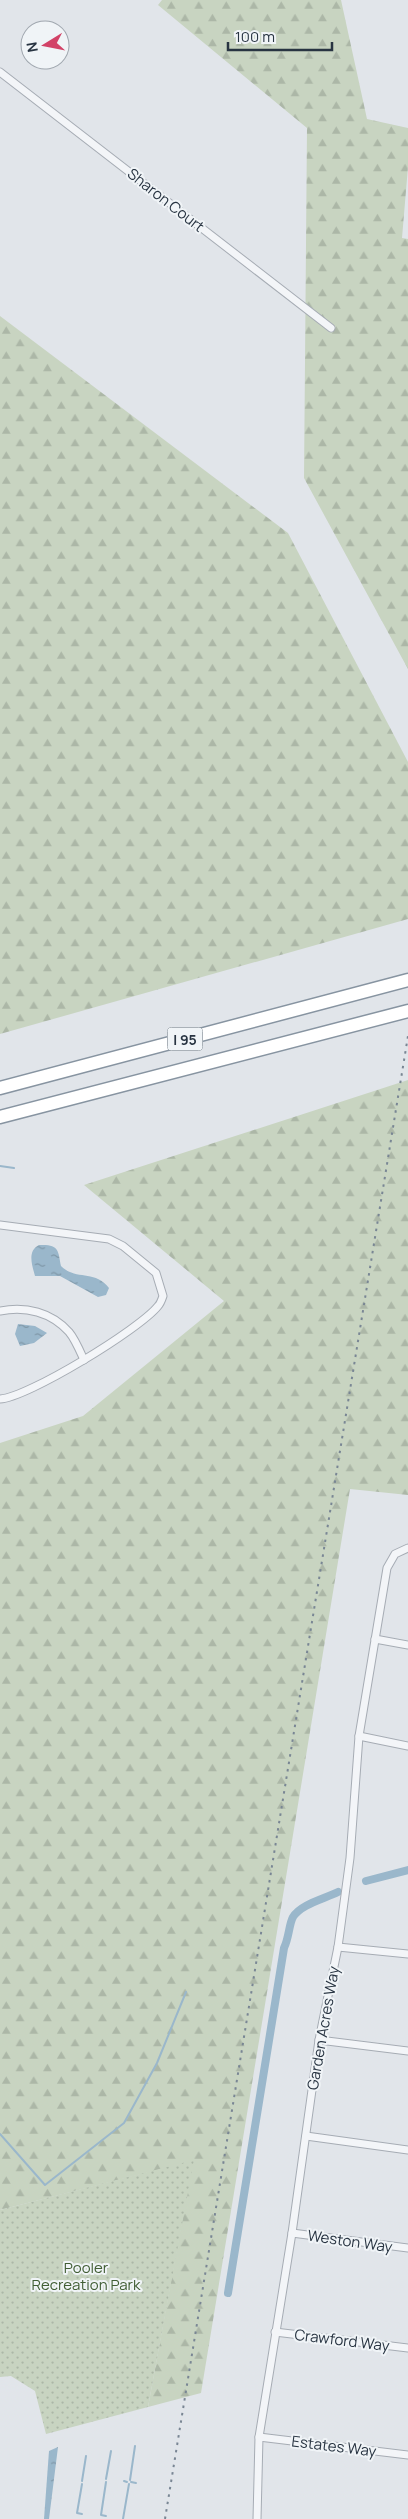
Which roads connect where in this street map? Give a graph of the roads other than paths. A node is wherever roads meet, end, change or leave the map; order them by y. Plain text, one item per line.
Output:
1 (0, 72) edge
2 (331, 328) dead end
3 (408, 980) edge
4 (408, 1010) edge
5 (0, 1088) edge
6 (0, 1117) edge
7 (0, 1225) edge
8 (0, 1310) edge
9 (84, 1360) junction
10 (0, 1398) edge
11 (408, 1548) edge
12 (375, 1639) junction
13 (408, 1645) edge
14 (359, 1736) junction
15 (408, 1746) edge
16 (338, 1946) junction
17 (408, 1954) edge
18 (319, 2040) junction
19 (408, 2051) edge
20 (306, 2136) junction
21 (408, 2150) edge
22 (292, 2233) junction
23 (408, 2248) edge
24 (275, 2332) junction
25 (408, 2348) edge
26 (259, 2437) junction
27 (408, 2455) edge
28 (256, 2519) edge

1 - 2 street, Sharon Court
3 - 5 highway, I 95
4 - 6 highway, I 95
7 - 9 street
8 - 9 street
9 - 10 street
11 - 12 street, Garden Acres Way
12 - 13 street
12 - 14 street, Garden Acres Way
14 - 15 street
14 - 16 street, Garden Acres Way
16 - 17 street
16 - 18 street, Garden Acres Way
18 - 19 street
18 - 20 street, Garden Acres Way
20 - 21 street
20 - 22 street, Garden Acres Way
22 - 23 street, Weston Way
22 - 24 street, Garden Acres Way
24 - 25 street, Crawford Way
24 - 26 street, Garden Acres Way
26 - 27 street, Estates Way
26 - 28 street, Garden Acres Way

